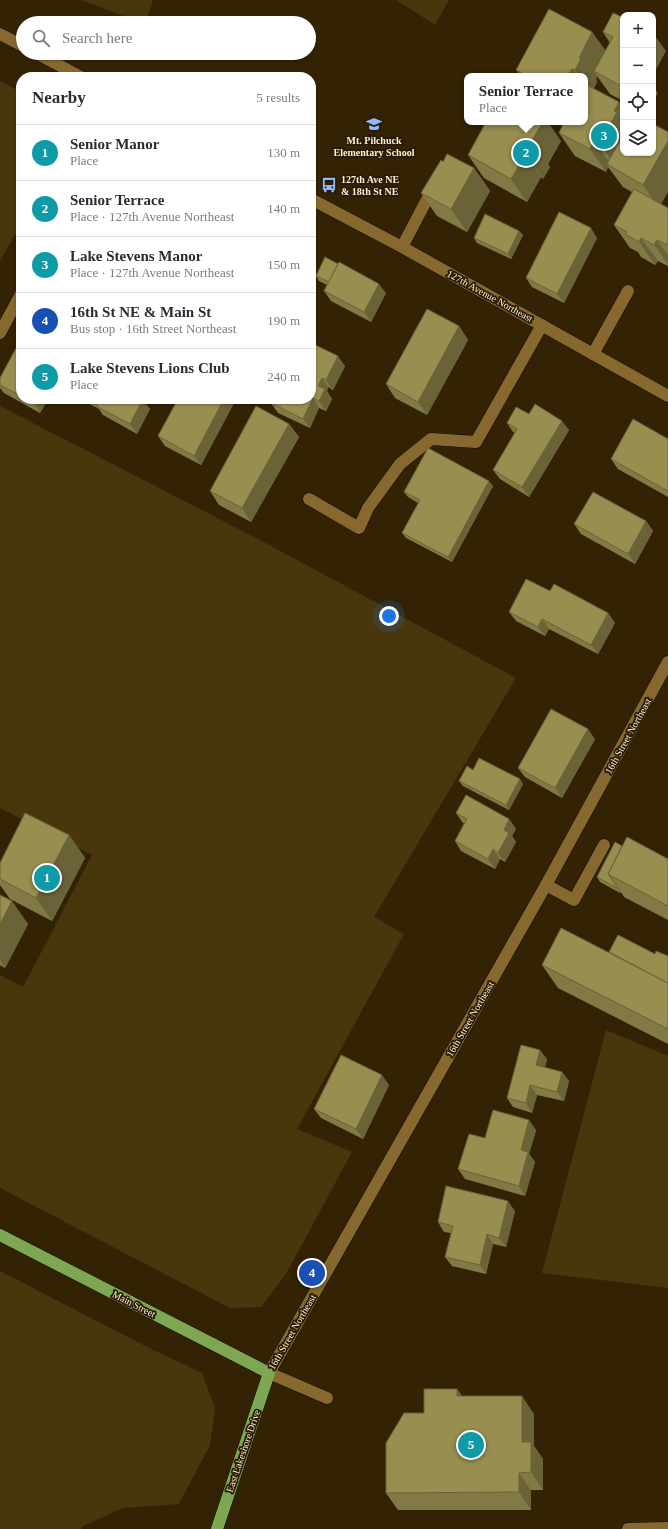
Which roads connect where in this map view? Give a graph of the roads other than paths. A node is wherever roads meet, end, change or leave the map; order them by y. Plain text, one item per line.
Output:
1 (0, 34) edge
2 (16, 42) edge
3 (49, 60) edge
4 (72, 72) edge
5 (441, 173) edge
6 (316, 202) edge
7 (402, 247) junction
8 (628, 291) dead end
9 (16, 303) edge
10 (542, 325) junction
11 (0, 333) edge
12 (593, 354) junction
13 (668, 396) edge
14 (309, 499) dead end
15 (668, 662) edge
16 (604, 845) dead end
17 (546, 885) junction
18 (0, 1235) edge
19 (269, 1373) junction
20 (327, 1398) dead end
21 (668, 1528) edge
22 (217, 1529) edge
23 (628, 1529) edge

1 - 2 street
3 - 4 street
5 - 7 street
6 - 7 street, 127th Avenue Northeast
7 - 10 street, 127th Avenue Northeast
8 - 12 street
9 - 11 street
10 - 12 street, 127th Avenue Northeast
10 - 14 street
12 - 13 street, 127th Avenue Northeast
15 - 17 street, 16th Street Northeast
16 - 17 street
17 - 19 street, 16th Street Northeast
18 - 19 main road, Main Street
19 - 20 street
19 - 22 main road, East Lakeshore Drive
21 - 23 street

